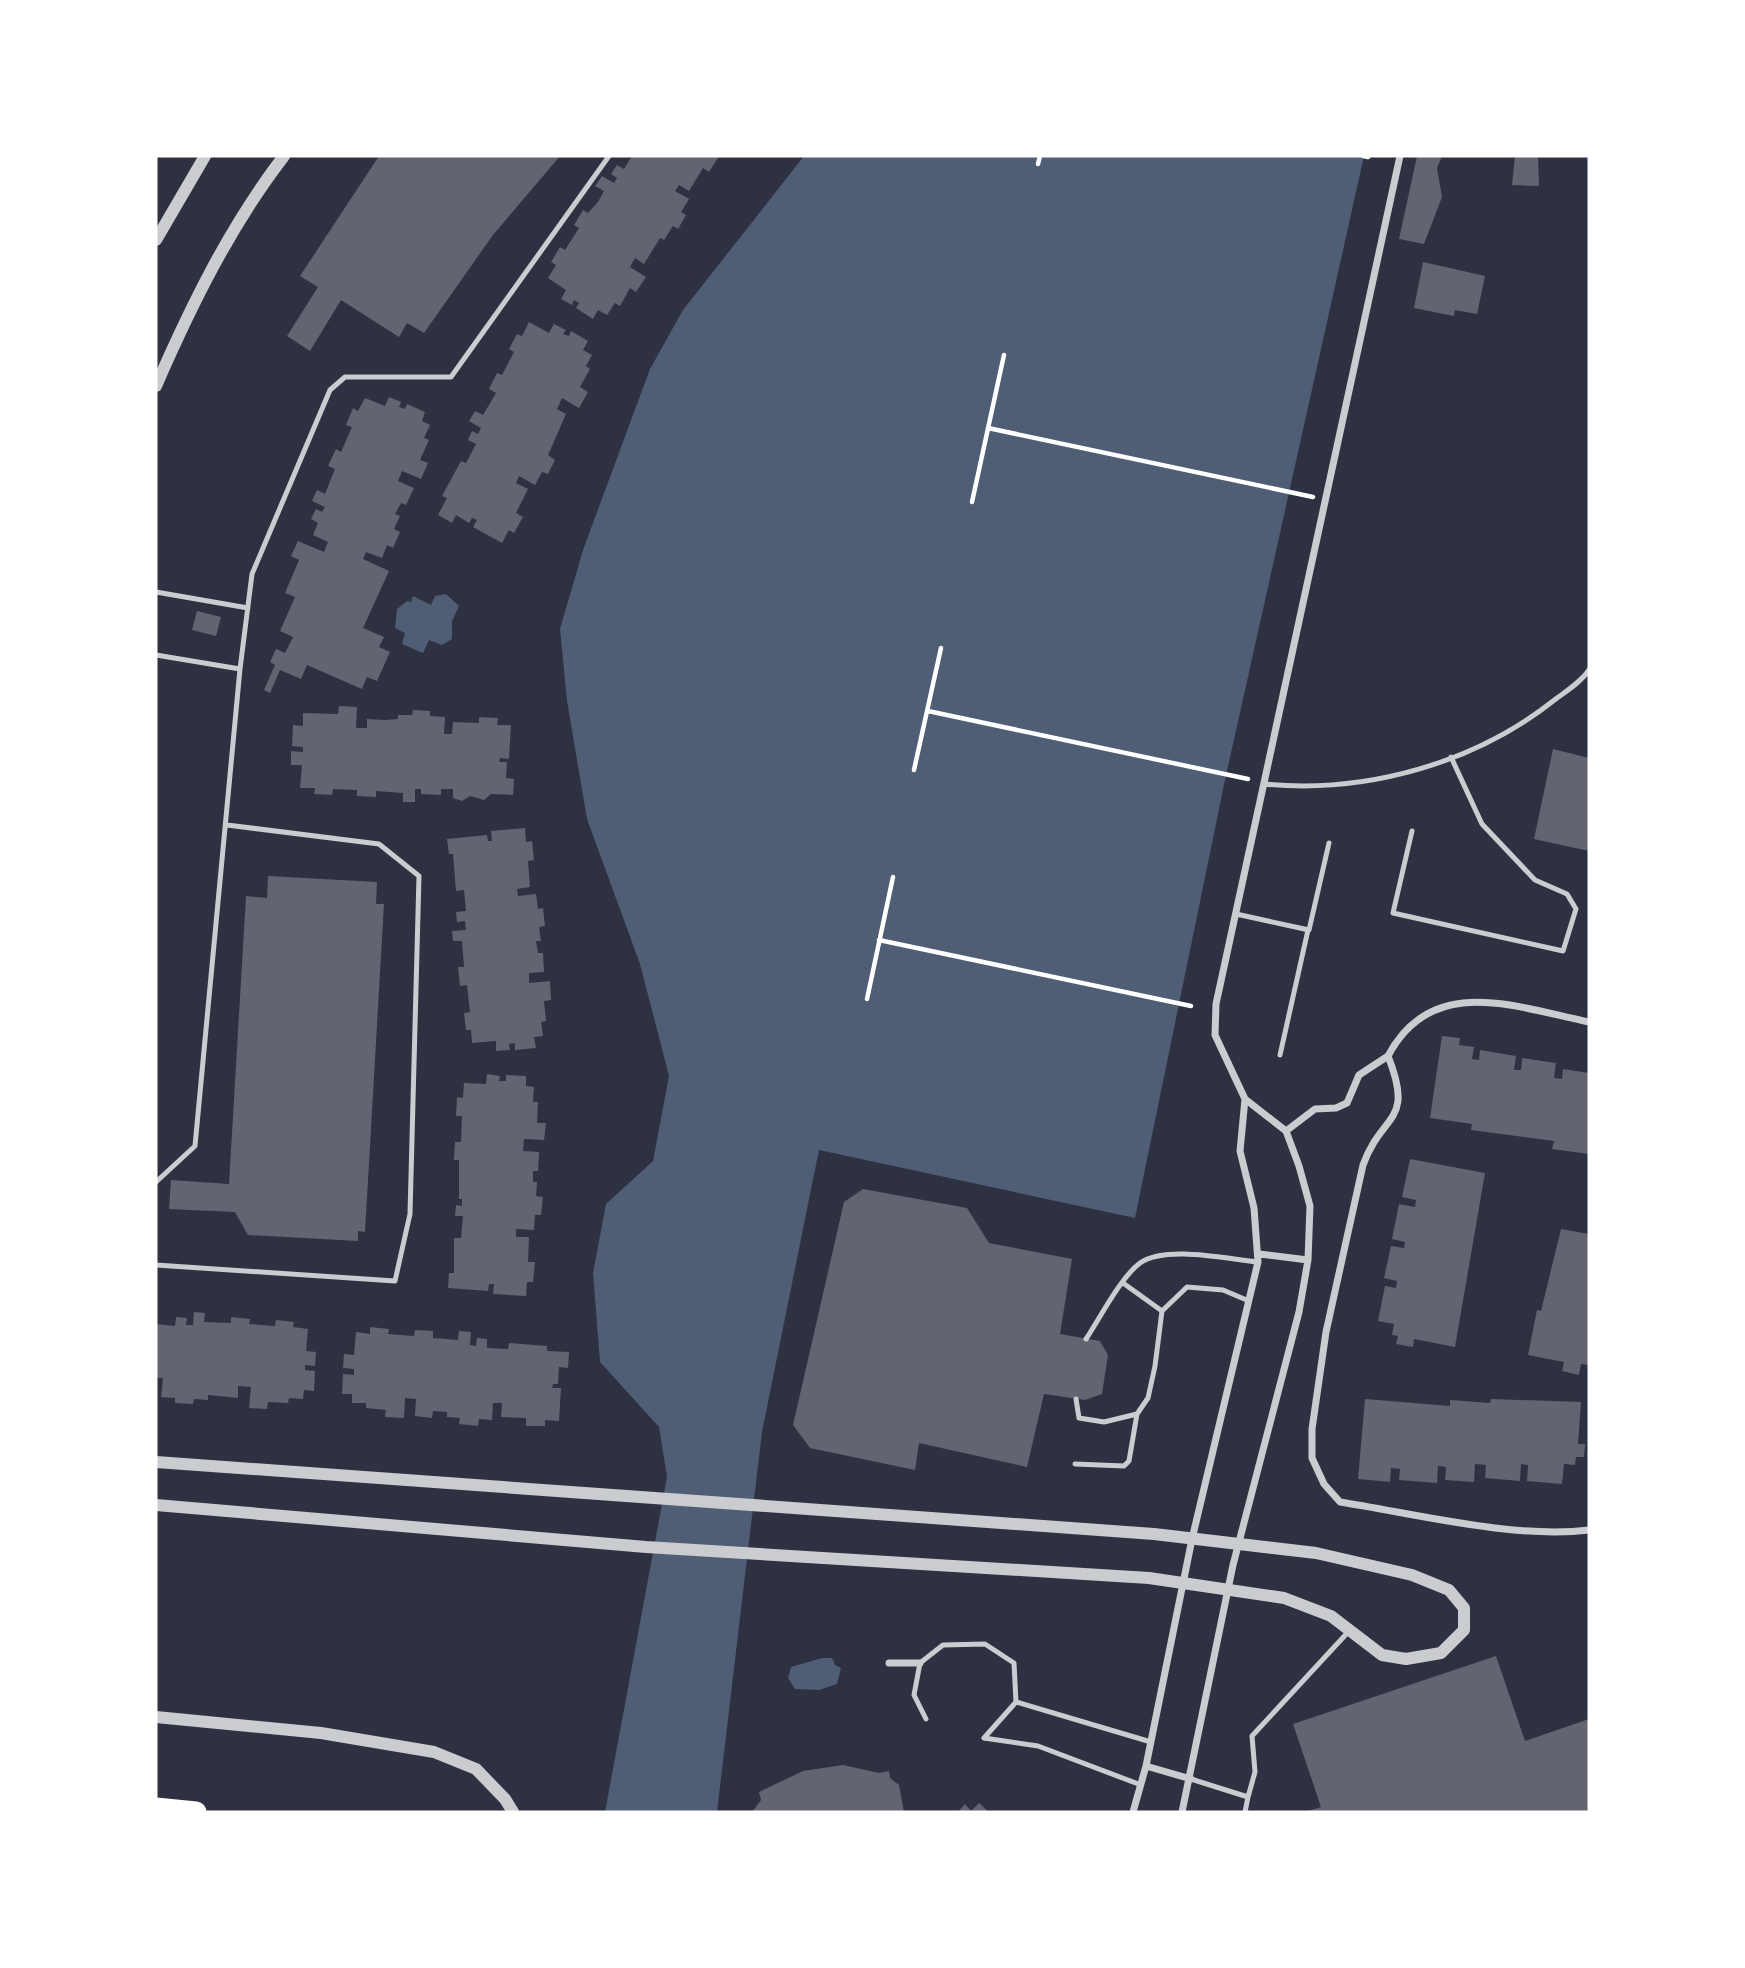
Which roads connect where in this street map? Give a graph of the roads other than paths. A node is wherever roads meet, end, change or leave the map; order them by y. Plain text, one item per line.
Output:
1 (205, 156) edge
2 (284, 156) edge
3 (609, 156) edge
4 (1400, 156) edge
5 (156, 240) edge
6 (156, 386) edge
7 (156, 592) edge
8 (248, 608) junction
9 (156, 655) edge
10 (240, 669) junction
11 (1589, 670) edge
12 (1451, 757) junction
13 (1264, 784) junction
14 (227, 825) junction
15 (1412, 831) dead end
16 (1329, 843) dead end
17 (1236, 914) junction
18 (1308, 930) junction
19 (1589, 1022) edge
20 (1280, 1055) dead end
21 (1388, 1056) junction
22 (1245, 1098) junction
23 (1286, 1131) junction
24 (156, 1182) edge
25 (1259, 1258) junction
26 (1308, 1260) junction
27 (156, 1265) edge
28 (1123, 1283) junction
29 (1250, 1301) junction
30 (1162, 1311) junction
31 (1086, 1339) dead end
32 (1076, 1399) dead end
33 (1137, 1414) junction
34 (156, 1462) edge
35 (1075, 1464) dead end
36 (156, 1505) edge
37 (1589, 1530) edge
38 (1192, 1539) junction
39 (1239, 1545) junction
40 (1183, 1582) junction
41 (1228, 1590) junction
42 (1350, 1630) junction
43 (889, 1663) dead end
44 (920, 1663) junction
45 (1016, 1702) junction
46 (156, 1717) edge
47 (926, 1719) dead end
48 (1151, 1742) junction
49 (1146, 1766) junction
50 (1191, 1779) junction
51 (1141, 1785) junction
52 (1248, 1797) junction
53 (156, 1808) edge
54 (197, 1812) edge
55 (513, 1812) edge
56 (1133, 1812) edge
57 (1182, 1812) edge
58 (1245, 1812) edge

1 - 5 street
2 - 6 street
3 - 8 lane
4 - 13 street
7 - 8 lane
8 - 10 lane
9 - 10 lane
10 - 14 lane
11 - 12 lane
12 - 13 lane
12 - 15 lane
13 - 17 street
14 - 24 lane
14 - 27 lane
16 - 18 lane
17 - 18 lane
17 - 22 street
18 - 20 lane
19 - 21 street
21 - 23 street
21 - 37 street
22 - 23 street
22 - 25 street
23 - 26 street
25 - 26 street
25 - 28 lane
25 - 29 street
26 - 39 street
28 - 30 lane
28 - 31 lane
29 - 30 lane
29 - 38 street
30 - 33 lane
32 - 33 lane
33 - 35 lane
34 - 38 street
36 - 40 street
38 - 39 street
38 - 40 street
39 - 41 street
39 - 42 street
40 - 41 street
40 - 48 street
41 - 42 street
41 - 50 street
42 - 52 lane
43 - 44 street
44 - 45 lane
44 - 47 lane
45 - 48 lane
45 - 51 lane
46 - 55 street
48 - 49 street
49 - 50 street
49 - 51 street
50 - 52 lane
50 - 57 street
51 - 56 street
52 - 58 lane
53 - 54 highway

